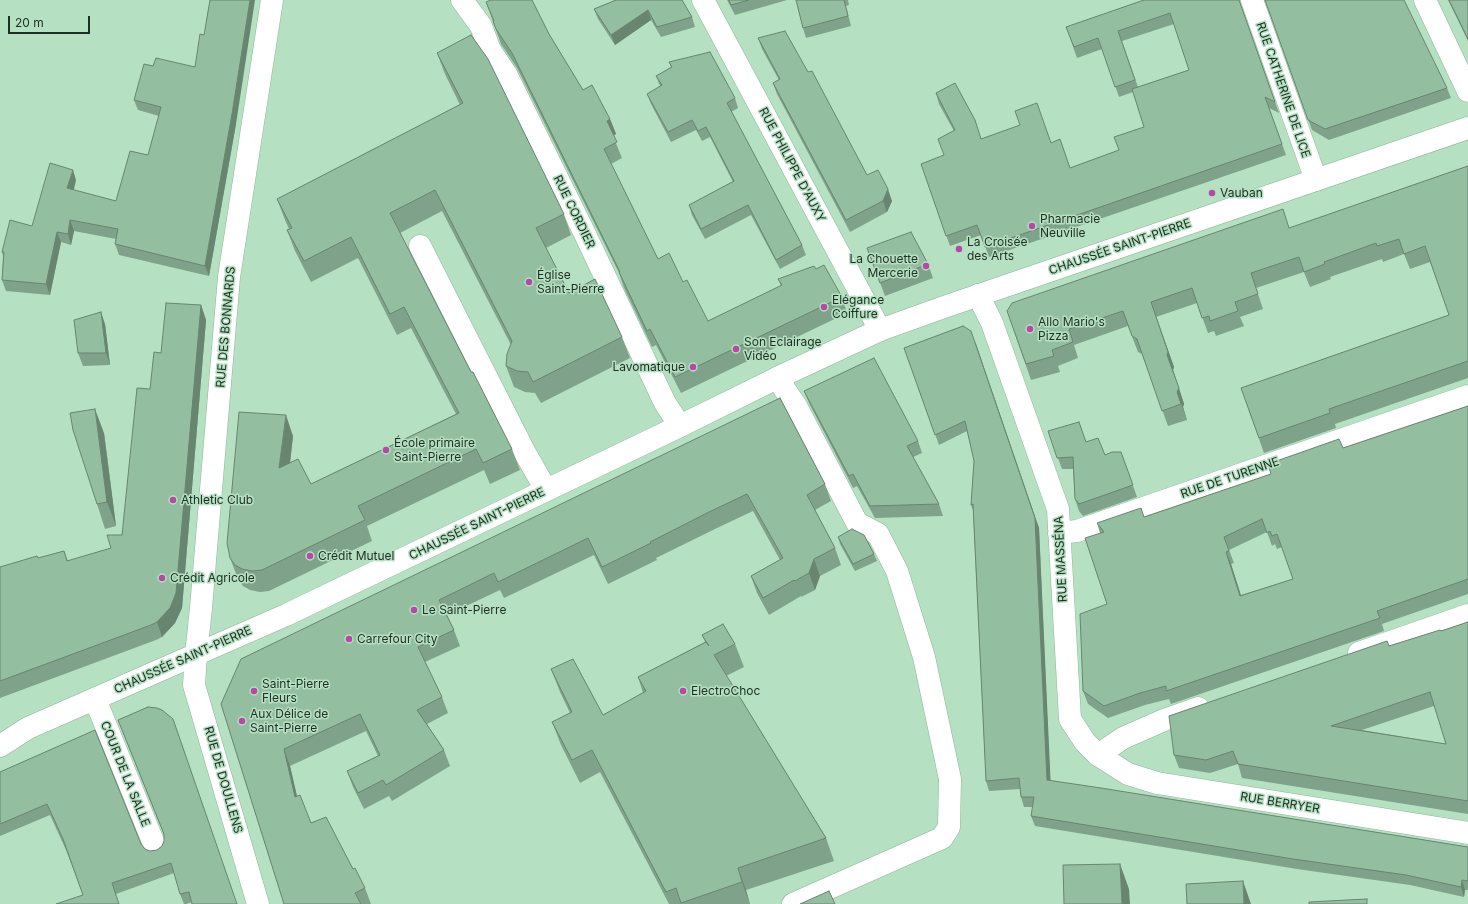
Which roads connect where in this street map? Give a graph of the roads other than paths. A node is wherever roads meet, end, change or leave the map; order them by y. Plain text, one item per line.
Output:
1 (272, 0) edge
2 (462, 0) edge
3 (704, 0) edge
4 (1252, 0) edge
5 (1425, 0) edge
6 (1468, 91) edge
7 (1468, 128) edge
8 (1316, 180) junction
9 (420, 246) dead end
10 (978, 295) junction
11 (880, 330) junction
12 (777, 378) junction
13 (1468, 396) edge
14 (680, 426) junction
15 (546, 490) junction
16 (1059, 533) junction
17 (1468, 615) edge
18 (196, 655) junction
19 (1342, 658) edge
20 (95, 699) junction
21 (1216, 702) edge
22 (28, 728) junction
23 (0, 732) edge
24 (0, 746) edge
25 (1098, 755) junction
26 (1468, 833) edge
27 (156, 849) edge
28 (258, 904) edge
29 (792, 904) edge

1 - 18 street, RUE DES BONNARDS
2 - 14 street, RUE CORDIER
3 - 11 street, RUE PHILIPPE D'AUXY
4 - 8 street, RUE CATHERINE DE LICE
5 - 6 street
7 - 8 street, CHAUSSÉE SAINT-PIERRE
8 - 10 street, CHAUSSÉE SAINT-PIERRE
9 - 15 street
10 - 11 street, CHAUSSÉE SAINT-PIERRE
10 - 16 street, RUE MASSÉNA
11 - 12 street, CHAUSSÉE SAINT-PIERRE
12 - 14 street, CHAUSSÉE SAINT-PIERRE
12 - 29 street
13 - 16 street, RUE DE TURENNE
14 - 15 street, CHAUSSÉE SAINT-PIERRE
15 - 18 street, CHAUSSÉE SAINT-PIERRE
16 - 25 street, RUE MASSÉNA
17 - 19 street
18 - 20 street, CHAUSSÉE SAINT-PIERRE
18 - 28 street, RUE DE DOULLENS
20 - 22 street, CHAUSSÉE SAINT-PIERRE
20 - 27 street, COUR DE LA SALLE
21 - 25 street
22 - 23 street
22 - 24 street, CHAUSSÉE SAINT-PIERRE
25 - 26 street, RUE BERRYER

